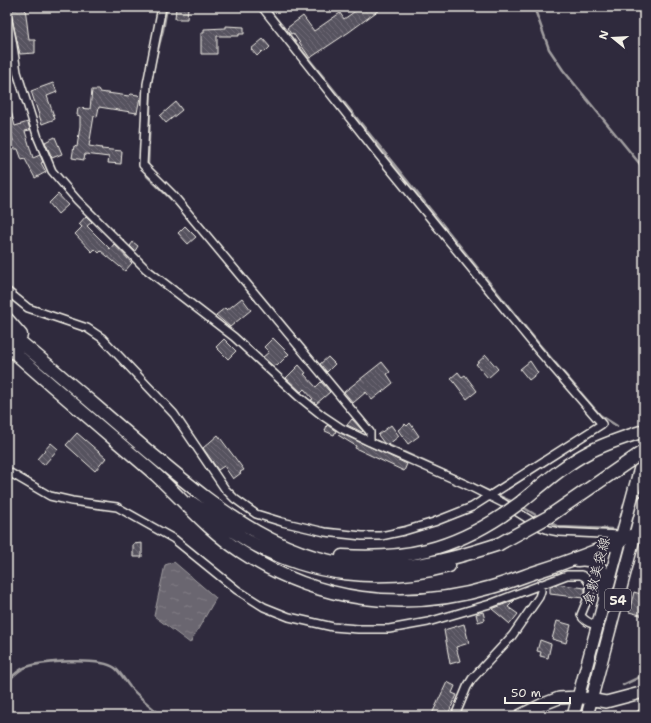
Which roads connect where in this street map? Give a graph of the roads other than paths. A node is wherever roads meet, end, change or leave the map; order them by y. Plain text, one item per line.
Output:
1 (162, 7) edge
2 (262, 7) edge
3 (7, 16) edge
4 (7, 291) edge
5 (7, 319) edge
6 (7, 331) edge
7 (7, 346) edge
8 (7, 353) edge
9 (48, 364) junction
10 (40, 376) junction
11 (644, 431) edge
12 (632, 435) junction
13 (644, 437) edge
14 (370, 442) junction
15 (644, 452) edge
16 (7, 471) edge
17 (158, 477) junction
18 (493, 494) junction
19 (644, 500) edge
20 (640, 534) edge
21 (620, 538) junction
22 (499, 544) junction
23 (296, 550) junction
24 (572, 560) junction
25 (541, 584) junction
26 (605, 597) junction
27 (597, 626) junction
28 (644, 692) edge
29 (578, 697) junction
30 (591, 700) junction
31 (644, 712) edge
32 (455, 716) edge
33 (519, 716) edge
34 (573, 716) edge
35 (587, 716) edge
36 (639, 716) edge

1 - 14 street
2 - 18 street
3 - 14 street
4 - 18 street
5 - 9 highway
6 - 9 highway
7 - 10 highway
8 - 10 highway
9 - 23 highway
10 - 17 highway
11 - 12 highway
12 - 13 highway
12 - 23 highway, bridge
14 - 18 street
15 - 21 main road, 倉敷美袋線 / 54
15 - 22 highway, bridge
16 - 25 street
17 - 22 highway
17 - 24 highway
18 - 21 street
19 - 20 main road, 倉敷美袋線 / 54
20 - 21 highway
20 - 30 main road, 倉敷美袋線 / 54
21 - 24 highway
21 - 26 main road, 倉敷美袋線 / 54
22 - 23 highway
24 - 26 highway
25 - 27 street
25 - 32 street
26 - 27 main road, 倉敷美袋線 / 54
27 - 29 main road, 倉敷美袋線 / 54
28 - 30 main road
29 - 30 main road
29 - 33 main road
29 - 34 main road, 倉敷美袋線
30 - 35 main road, 倉敷美袋線
31 - 36 street

